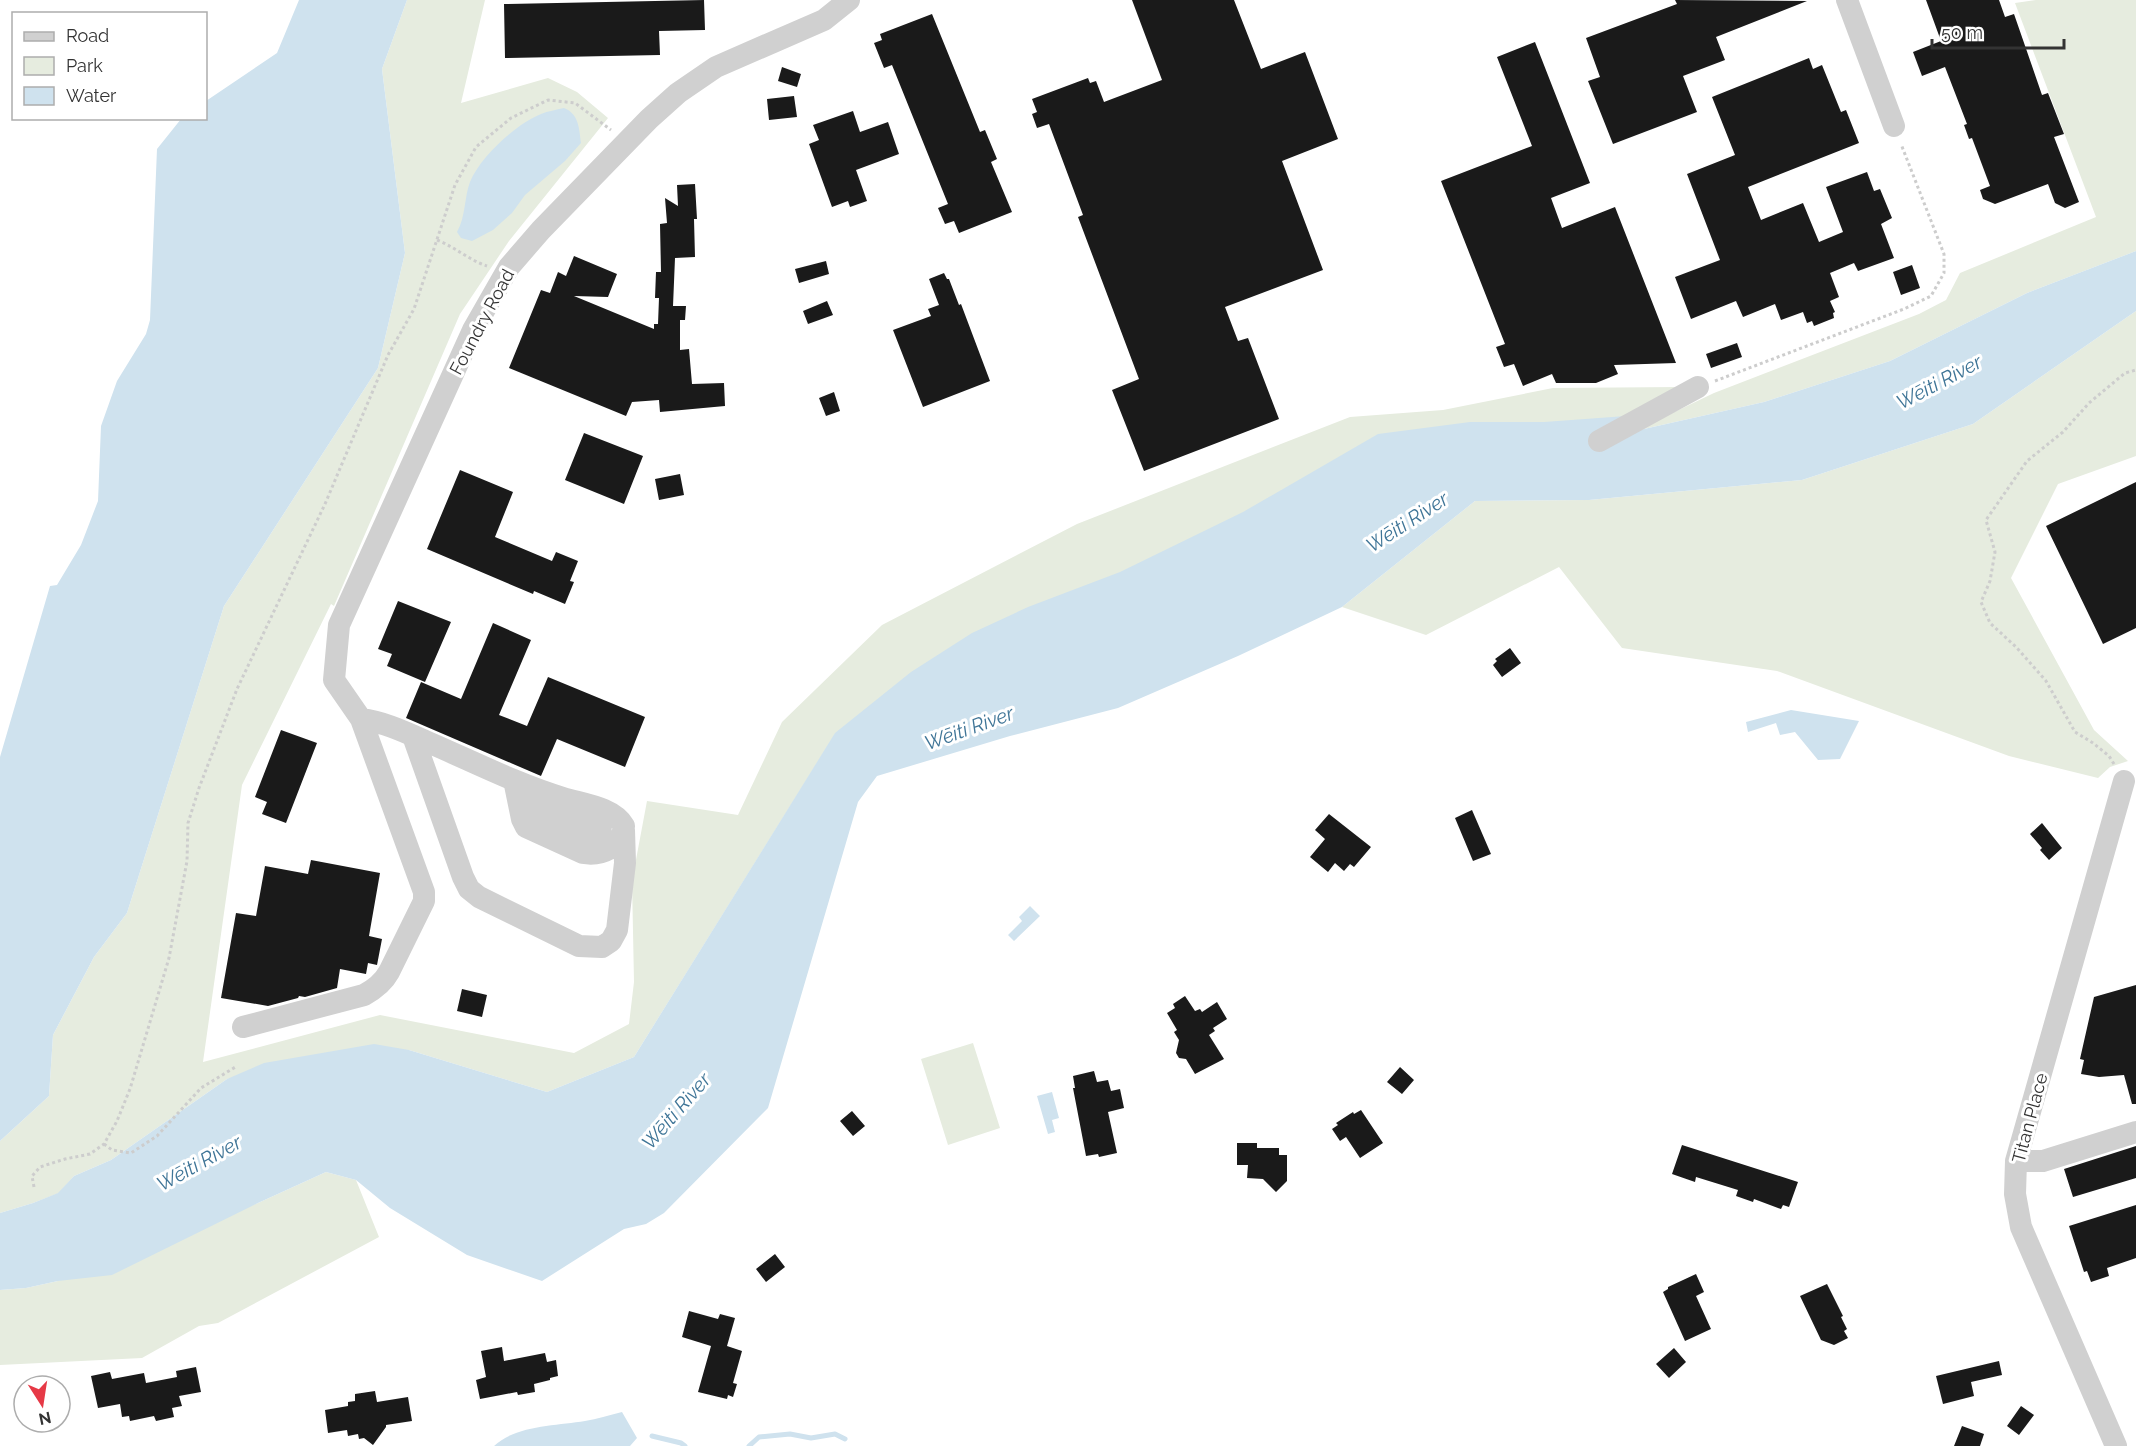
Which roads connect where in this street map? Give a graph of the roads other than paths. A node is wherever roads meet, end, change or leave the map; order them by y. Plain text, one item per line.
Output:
1 (849, 0) edge
2 (1847, 0) edge
3 (1894, 126) road end
4 (1698, 387) road end
5 (1599, 441) dead end
6 (360, 719) junction
7 (413, 736) junction
8 (514, 780) junction
9 (2124, 781) road end
10 (624, 830) junction
11 (243, 1027) dead end
12 (2136, 1132) edge
13 (2016, 1161) junction
14 (2116, 1446) edge

1 - 6 street, Foundry Road
2 - 3 street
4 - 5 street
6 - 7 street
6 - 11 street
7 - 8 street
7 - 10 street
8 - 10 street
8 - 10 street
9 - 13 street, Titan Place
12 - 13 street
13 - 14 street, Titan Place

